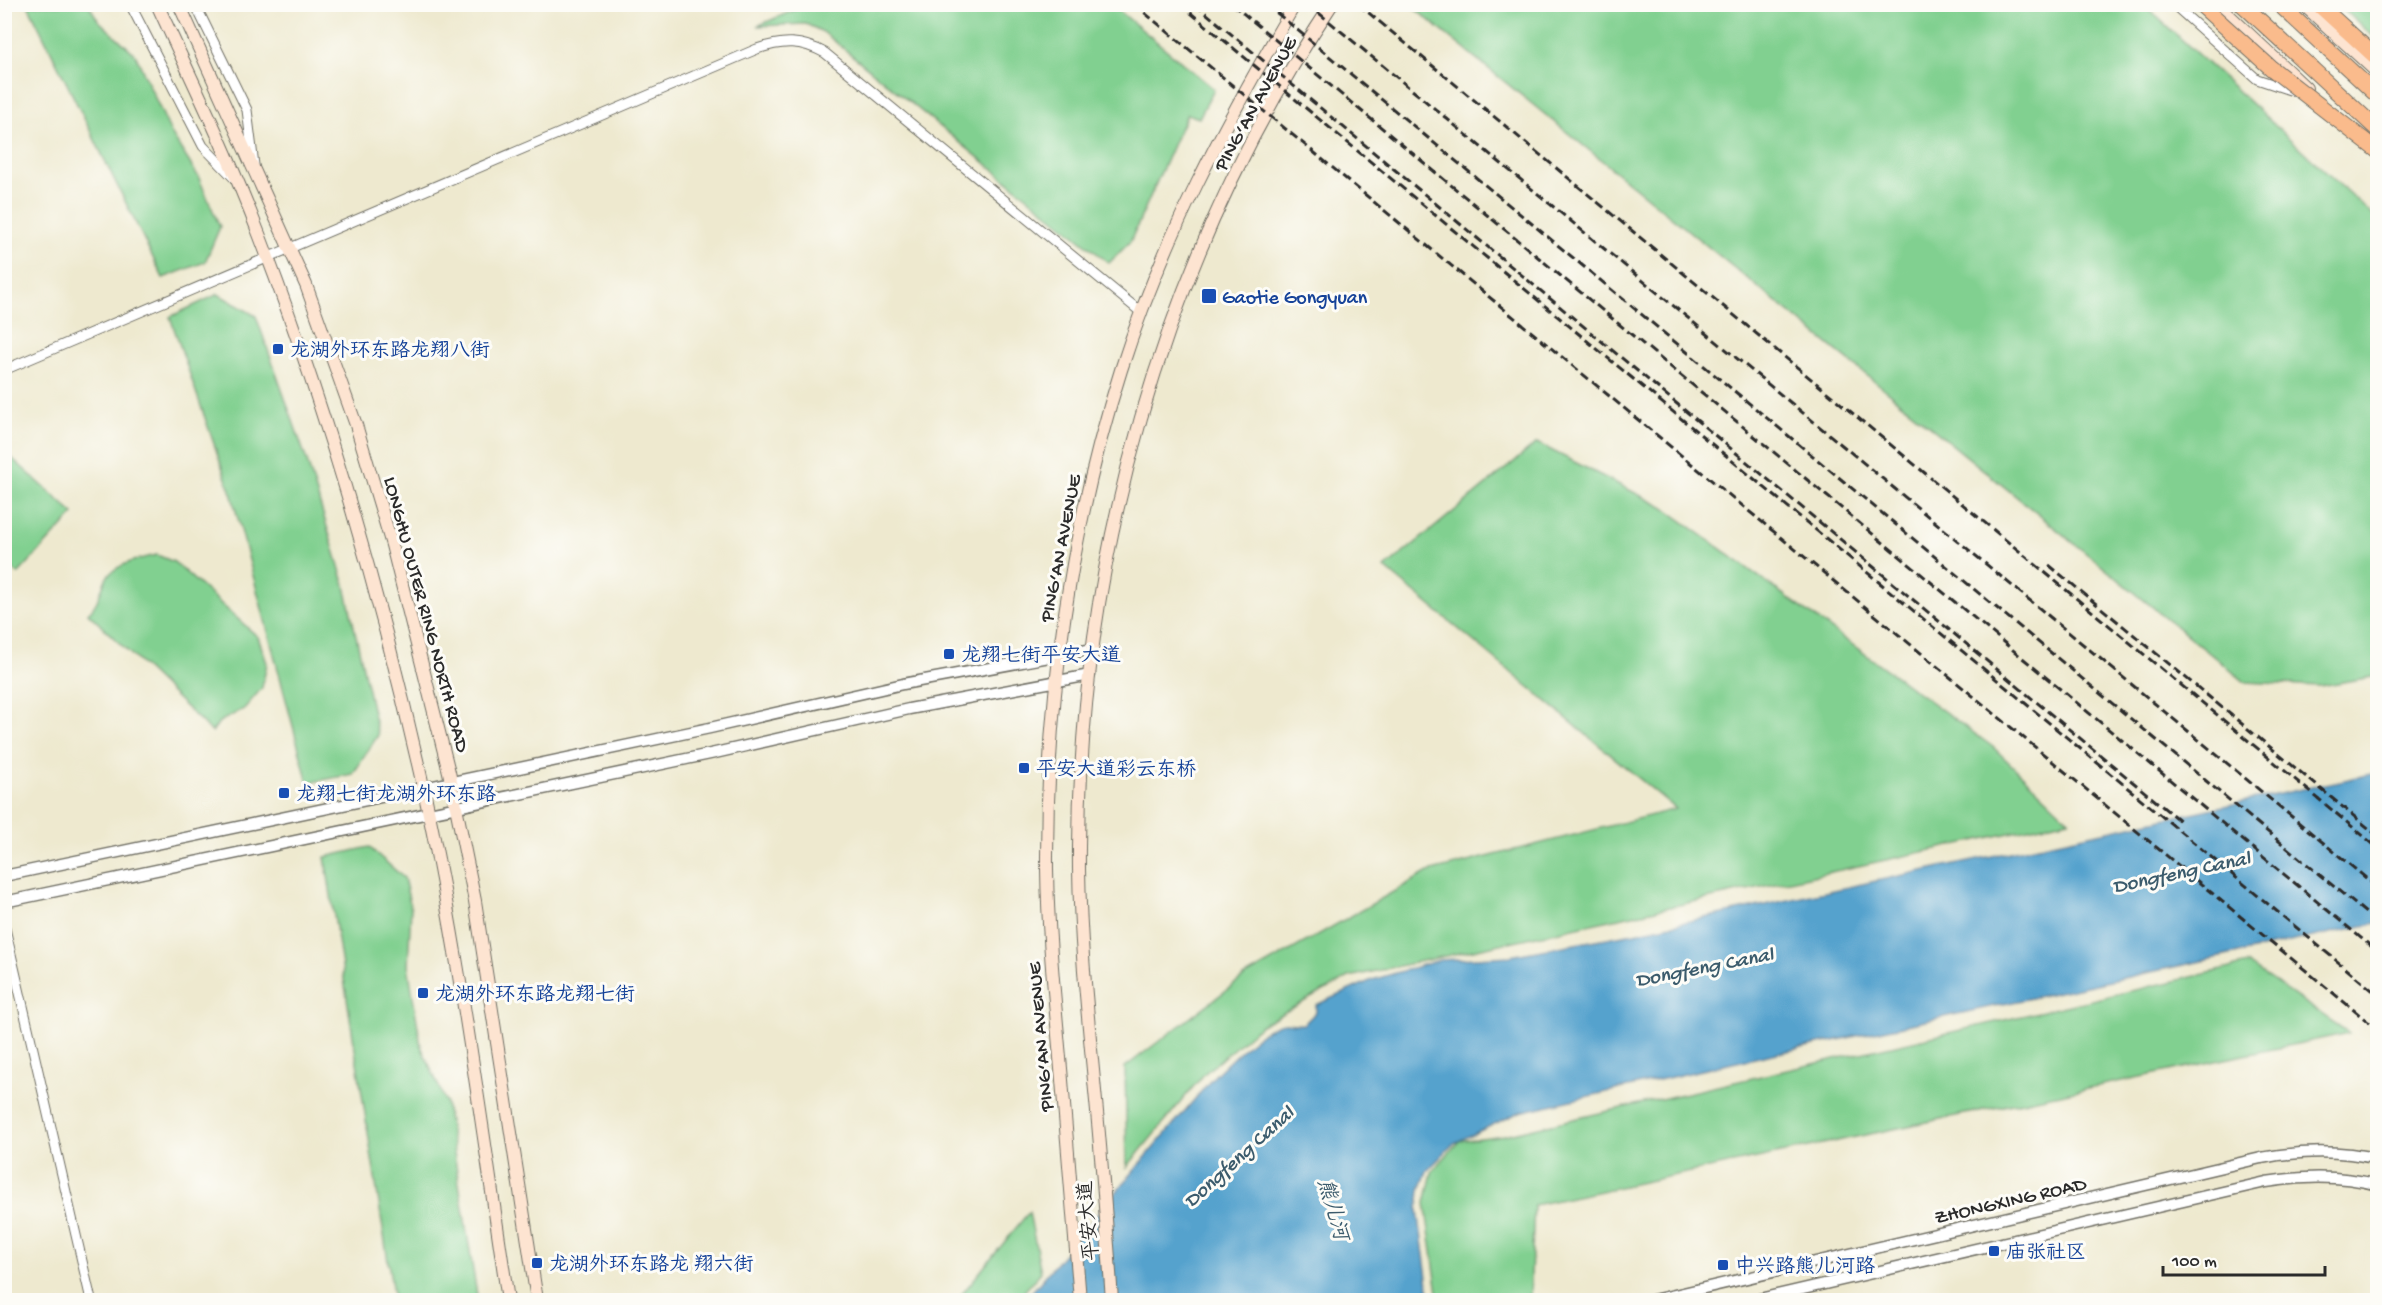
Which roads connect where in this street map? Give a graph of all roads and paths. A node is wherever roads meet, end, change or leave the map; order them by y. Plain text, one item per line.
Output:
1 (130, 4) edge
2 (157, 4) edge
3 (179, 4) edge
4 (195, 4) edge
5 (1295, 4) edge
6 (1332, 4) edge
7 (2173, 4) edge
8 (2200, 4) edge
9 (2217, 4) edge
10 (2242, 4) edge
11 (2279, 4) edge
12 (2303, 4) edge
13 (2318, 4) edge
14 (2378, 59) edge
15 (2378, 73) edge
16 (2378, 96) edge
17 (2318, 98) junction
18 (2378, 130) edge
19 (2378, 152) edge
20 (256, 176) junction
21 (235, 179) junction
22 (288, 249) junction
23 (267, 258) junction
24 (1142, 313) junction
25 (4, 370) edge
26 (1094, 649) junction
27 (1061, 654) junction
28 (1090, 675) junction
29 (1057, 681) junction
30 (451, 782) junction
31 (423, 788) junction
32 (456, 807) junction
33 (428, 813) junction
34 (4, 876) edge
35 (4, 902) edge
36 (4, 924) edge
37 (1100, 1139) joint
38 (1067, 1142) joint
39 (2378, 1159) edge
40 (2378, 1185) edge
41 (91, 1300) edge
42 (508, 1300) edge
43 (537, 1300) edge
44 (1080, 1300) edge
45 (1113, 1300) edge
46 (1653, 1300) edge
47 (1755, 1300) edge

1 - 21 street
2 - 21 main road
3 - 20 main road, LONGHU OUTER RING NORTH ROAD
4 - 20 street
5 - 24 main road, PING‘AN AVENUE
6 - 26 main road, PING‘AN AVENUE
7 - 17 street
8 - 19 highway, bridge
9 - 17 main road
10 - 18 highway
11 - 16 highway
12 - 15 main road
13 - 14 highway
17 - 19 main road
20 - 22 main road, LONGHU OUTER RING NORTH ROAD
21 - 23 main road
22 - 23 street
22 - 24 street
22 - 30 main road, LONGHU OUTER RING NORTH ROAD
23 - 25 street
23 - 31 main road
24 - 27 main road, PING‘AN AVENUE
26 - 27 street
26 - 28 main road, PING‘AN AVENUE
27 - 29 main road, PING‘AN AVENUE
27 - 30 street
28 - 29 street
28 - 37 main road, PING‘AN AVENUE
29 - 32 street
29 - 38 main road, PING‘AN AVENUE
30 - 31 street
30 - 32 main road, LONGHU OUTER RING NORTH ROAD
31 - 33 main road
31 - 34 street
32 - 33 street
32 - 43 main road, LONGHU OUTER RING NORTH ROAD
33 - 35 street
33 - 42 main road
36 - 41 street
37 - 45 main road, 平安大道
38 - 44 main road, 平安大道
39 - 46 street, ZHONGXING ROAD
40 - 47 street

